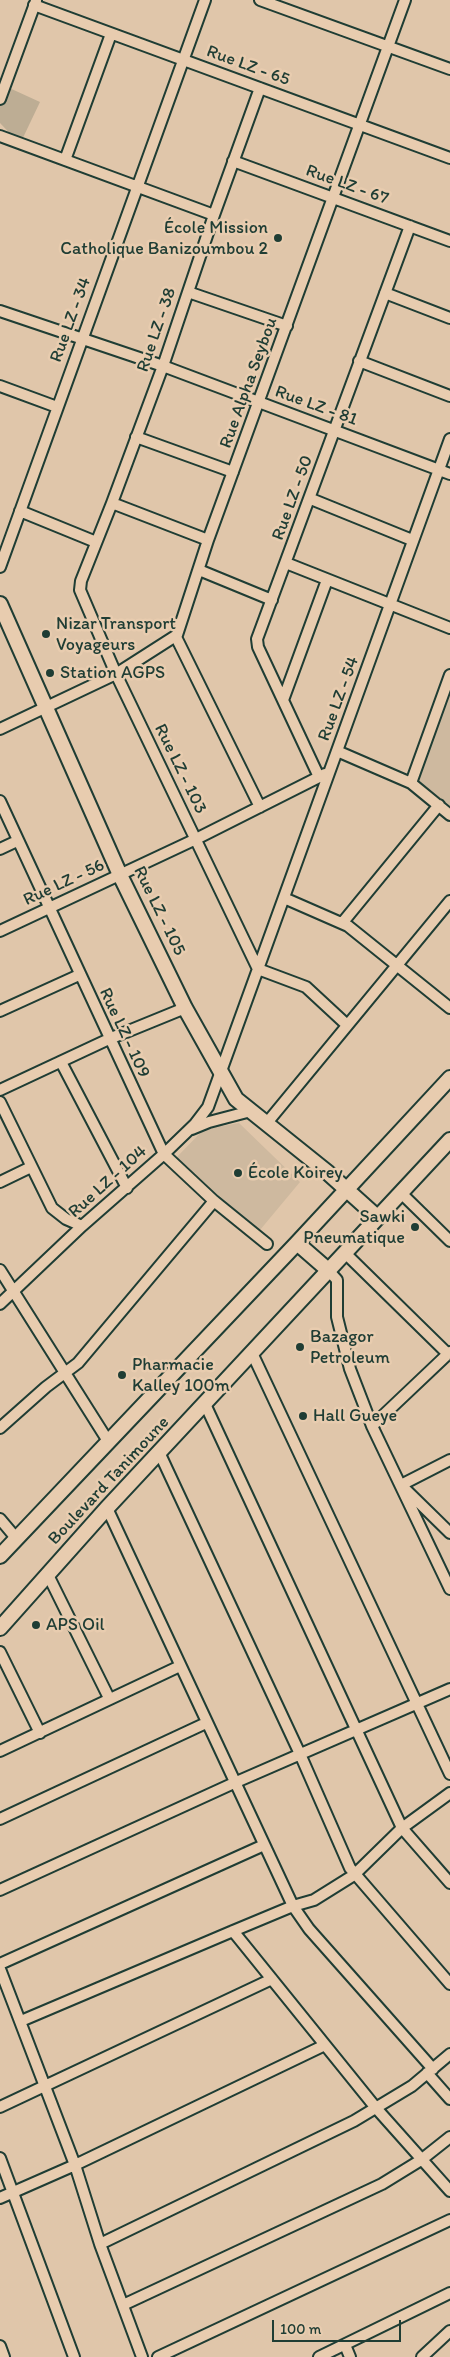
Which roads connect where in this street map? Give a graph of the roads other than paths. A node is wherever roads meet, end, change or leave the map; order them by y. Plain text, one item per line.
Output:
1 (205, 0) edge
2 (260, 0) edge
3 (405, 0) edge
4 (35, 3) edge
5 (111, 34) junction
6 (388, 47) junction
7 (183, 60) junction
8 (450, 69) edge
9 (260, 88) junction
10 (0, 99) edge
11 (360, 125) junction
12 (0, 136) edge
13 (450, 158) edge
14 (65, 160) junction
15 (233, 161) junction
16 (137, 186) junction
17 (334, 197) junction
18 (214, 215) junction
19 (410, 226) junction
20 (450, 240) edge
21 (188, 292) junction
22 (385, 293) junction
23 (0, 311) edge
24 (450, 318) edge
25 (287, 326) junction
26 (82, 340) junction
27 (360, 361) junction
28 (163, 366) junction
29 (0, 386) edge
30 (450, 396) edge
31 (259, 403) junction
32 (57, 407) junction
33 (335, 430) junction
34 (136, 438) junction
35 (450, 439) edge
36 (439, 470) junction
37 (233, 472) junction
38 (450, 474) edge
39 (311, 499) junction
40 (112, 503) junction
41 (20, 510) junction
42 (208, 540) junction
43 (412, 540) junction
44 (96, 542) junction
45 (286, 563) junction
46 (0, 567) edge
47 (199, 570) junction
48 (327, 580) junction
49 (81, 581) joint
50 (272, 600) junction
51 (0, 604) edge
52 (390, 604) junction
53 (450, 628) edge
54 (176, 637) junction
55 (116, 674) junction
56 (450, 675) edge
57 (283, 700) junction
58 (45, 709) junction
59 (0, 729) edge
60 (338, 752) junction
61 (330, 771) junction
62 (319, 777) junction
63 (411, 782) junction
64 (439, 805) junction
65 (1, 807) edge
66 (260, 807) junction
67 (450, 815) edge
68 (196, 839) junction
69 (17, 840) junction
70 (0, 849) edge
71 (120, 875) junction
72 (284, 898) junction
73 (450, 901) edge
74 (48, 907) junction
75 (344, 922) junction
76 (0, 931) edge
77 (398, 966) junction
78 (258, 969) junction
79 (79, 974) junction
80 (185, 1008) junction
81 (450, 1008) edge
82 (0, 1011) edge
83 (348, 1025) junction
84 (109, 1039) junction
85 (61, 1062) junction
86 (221, 1073) junction
87 (450, 1078) edge
88 (0, 1090) edge
89 (0, 1102) edge
90 (251, 1111) junction
91 (266, 1124) junction
92 (188, 1130) junction
93 (450, 1140) edge
94 (164, 1154) junction
95 (31, 1167) junction
96 (0, 1182) edge
97 (127, 1188) junction
98 (346, 1190) junction
99 (400, 1192) junction
100 (214, 1201) junction
101 (377, 1217) junction
102 (82, 1226) junction
103 (450, 1241) edge
104 (298, 1243) junction
105 (267, 1244) dead end
106 (345, 1253) junction
107 (0, 1270) edge
108 (328, 1270) junction
109 (14, 1291) junction
110 (0, 1304) edge
111 (252, 1353) junction
112 (449, 1353) edge
113 (66, 1372) junction
114 (205, 1404) junction
115 (372, 1426) junction
116 (0, 1428) edge
117 (108, 1441) junction
118 (159, 1452) junction
119 (450, 1460) edge
120 (401, 1485) junction
121 (107, 1508) junction
122 (0, 1519) edge
123 (450, 1533) edge
124 (16, 1538) junction
125 (0, 1556) edge
126 (48, 1575) junction
127 (450, 1589) edge
128 (0, 1628) edge
129 (0, 1652) edge
130 (180, 1666) junction
131 (450, 1689) edge
132 (109, 1698) junction
133 (417, 1703) junction
134 (206, 1724) junction
135 (357, 1729) junction
136 (40, 1733) junction
137 (0, 1751) edge
138 (300, 1754) junction
139 (450, 1774) edge
140 (234, 1783) junction
141 (450, 1793) edge
142 (0, 1819) edge
143 (402, 1828) junction
144 (264, 1845) junction
145 (354, 1875) junction
146 (450, 1883) edge
147 (0, 1890) edge
148 (293, 1906) junction
149 (233, 1931) junction
150 (0, 1964) edge
151 (0, 1970) edge
152 (272, 1979) junction
153 (450, 1984) edge
154 (21, 2022) junction
155 (325, 2046) junction
156 (450, 2054) edge
157 (430, 2071) junction
158 (45, 2086) junction
159 (450, 2099) edge
160 (0, 2107) edge
161 (376, 2108) junction
162 (450, 2137) edge
163 (0, 2158) edge
164 (421, 2160) junction
165 (75, 2165) junction
166 (13, 2192) junction
167 (450, 2192) edge
168 (0, 2198) edge
169 (450, 2220) edge
170 (100, 2244) junction
171 (450, 2293) edge
172 (123, 2305) junction
173 (450, 2330) edge
174 (0, 2346) edge
175 (345, 2346) junction
176 (4, 2357) edge
177 (74, 2357) edge
178 (142, 2357) edge
179 (158, 2357) edge
180 (320, 2357) edge
181 (350, 2357) edge
182 (422, 2357) edge

1 - 7 street, Rue LZ - 34
2 - 6 street
3 - 6 street, Rue Alpha Seybou
4 - 5 street, Rue LZ - 65
4 - 10 street
5 - 7 street, Rue LZ - 65
5 - 14 street
6 - 8 street
6 - 11 street, Rue Alpha Seybou
7 - 9 street, Rue LZ - 65
7 - 16 street, Rue LZ - 34
9 - 11 street, Rue LZ - 65
9 - 15 street, Rue LZ - 38
11 - 13 street, Rue LZ - 65
11 - 17 street, Rue Alpha Seybou
12 - 14 street
14 - 16 street
15 - 17 street, Rue LZ - 67
15 - 18 street, Rue LZ - 38
16 - 18 street
16 - 26 street, Rue LZ - 34
17 - 19 street, Rue LZ - 67
17 - 25 street, Rue Alpha Seybou
18 - 21 street, Rue LZ - 38
19 - 20 street, Rue LZ - 67
19 - 22 street, Rue LZ - 50
21 - 25 street
21 - 28 street, Rue LZ - 38
22 - 24 street
22 - 27 street, Rue LZ - 50
23 - 26 street, Rue LZ - 81
25 - 31 street, Rue Alpha Seybou
26 - 28 street, Rue LZ - 81
26 - 32 street, Rue LZ - 34
27 - 30 street
27 - 33 street, Rue LZ - 50
28 - 31 street, Rue LZ - 81
28 - 34 street, Rue LZ - 38
29 - 32 street
31 - 33 street, Rue LZ - 81
31 - 37 street, Rue Alpha Seybou
32 - 41 street, Rue LZ - 34
33 - 36 street, Rue LZ - 81
33 - 39 street, Rue LZ - 50
34 - 37 street
34 - 40 street, Rue LZ - 38
35 - 36 street, Rue LZ - 54
36 - 38 street, Rue LZ - 81
36 - 43 street, Rue LZ - 54
37 - 42 street, Rue Alpha Seybou
39 - 43 street
39 - 45 street, Rue LZ - 50
40 - 42 street
40 - 44 street, Rue LZ - 38
41 - 44 street
41 - 46 street, Rue LZ - 34
42 - 47 street, Rue Alpha Seybou
43 - 52 street, Rue LZ - 54
44 - 49 street, Rue LZ - 38
45 - 48 street
45 - 50 street, Rue LZ - 50
47 - 50 street
47 - 54 street, Rue Alpha Seybou
48 - 52 street
48 - 57 street
49 - 55 street, Rue LZ - 103
50 - 57 street, Rue LZ - 50
51 - 58 main road, Rue LZ - 105
52 - 53 street
52 - 60 street, Rue LZ - 54
54 - 55 street
54 - 66 street
55 - 58 street
55 - 68 street, Rue LZ - 103
56 - 63 street
57 - 62 street, Rue LZ - 50
58 - 59 street
58 - 71 main road, Rue LZ - 105
60 - 61 street, Rue LZ - 54
60 - 63 street
61 - 62 street, Rue LZ - 56
61 - 72 street, Rue LZ - 54
62 - 66 street, Rue LZ - 56
63 - 64 street
64 - 67 street
64 - 75 street
65 - 69 street, Rue LZ - 109
66 - 68 street, Rue LZ - 56
68 - 71 street, Rue LZ - 56
68 - 78 street, Rue LZ - 103
69 - 70 street
69 - 74 street, Rue LZ - 109
71 - 74 street, Rue LZ - 56
71 - 80 main road, Rue LZ - 105
72 - 75 street
72 - 78 street, Rue LZ - 54
73 - 77 street
74 - 76 street, Rue LZ - 56
74 - 79 street, Rue LZ - 109
75 - 77 street
77 - 81 street
77 - 83 street
78 - 83 street
78 - 86 street, Rue LZ - 54
79 - 82 street
79 - 84 street, Rue LZ - 109
80 - 84 street
80 - 86 main road, Rue LZ - 105
83 - 91 street
84 - 85 street
84 - 94 street, Rue LZ - 109
85 - 88 street
85 - 97 street
86 - 90 main road, Rue LZ - 105
86 - 92 street, Rue LZ - 104
87 - 98 main road, Boulevard Tanimoune
89 - 95 street
90 - 91 main road, Rue LZ - 105
90 - 92 street
91 - 98 main road, Rue LZ - 105
92 - 94 street, Rue LZ - 104
93 - 99 main road, Boulevard Tanimoune
94 - 97 street, Rue LZ - 104
94 - 100 street, Rue LZ - 109
95 - 96 street
95 - 102 street
97 - 102 street, Rue LZ - 104
98 - 101 main road, Rue LZ - 105
98 - 104 main road, Boulevard Tanimoune
99 - 101 main road, Boulevard Tanimoune
99 - 103 street
100 - 105 street, Rue LZ - 109
100 - 113 street
101 - 106 main road, Boulevard Tanimoune
102 - 109 street, Rue LZ - 104
104 - 108 main road
104 - 117 main road, Boulevard Tanimoune
106 - 108 main road, Boulevard Tanimoune
106 - 112 street
107 - 109 street
108 - 111 main road, Boulevard Tanimoune
108 - 115 street
109 - 110 street, Rue LZ - 104
109 - 113 street
111 - 114 main road, Boulevard Tanimoune
111 - 133 street
112 - 115 street
113 - 116 street
113 - 117 street
114 - 118 main road, Boulevard Tanimoune
114 - 135 street
115 - 120 street
117 - 124 main road, Boulevard Tanimoune
118 - 121 main road, Boulevard Tanimoune
118 - 138 street
119 - 120 street
120 - 123 street
120 - 127 street
121 - 126 main road, Boulevard Tanimoune
121 - 130 street
122 - 124 street
124 - 125 main road, Boulevard Tanimoune
126 - 128 main road, Boulevard Tanimoune
126 - 132 street
129 - 136 street
130 - 132 street
130 - 134 street
131 - 133 street
132 - 136 street
133 - 135 street
133 - 139 street
134 - 140 street
134 - 142 street
135 - 138 street
135 - 143 street
136 - 137 street
138 - 140 street
138 - 145 street
140 - 144 street
140 - 147 street
141 - 143 street
143 - 145 street
143 - 146 street
144 - 148 street
144 - 150 street
145 - 148 street
145 - 153 street
148 - 149 street
148 - 157 street
149 - 152 street
149 - 154 street
151 - 154 street
152 - 155 street
152 - 158 street
154 - 158 street
155 - 161 street
155 - 165 street
156 - 157 street
157 - 159 street
157 - 161 street
158 - 160 street
158 - 165 street
161 - 164 street
161 - 170 street
162 - 164 street
163 - 166 street
164 - 167 street
164 - 172 street
165 - 166 street
165 - 170 street
166 - 168 street
166 - 177 street
169 - 179 street
170 - 172 street
171 - 175 street
172 - 178 street
173 - 182 street
174 - 176 street
175 - 180 street
175 - 181 street

